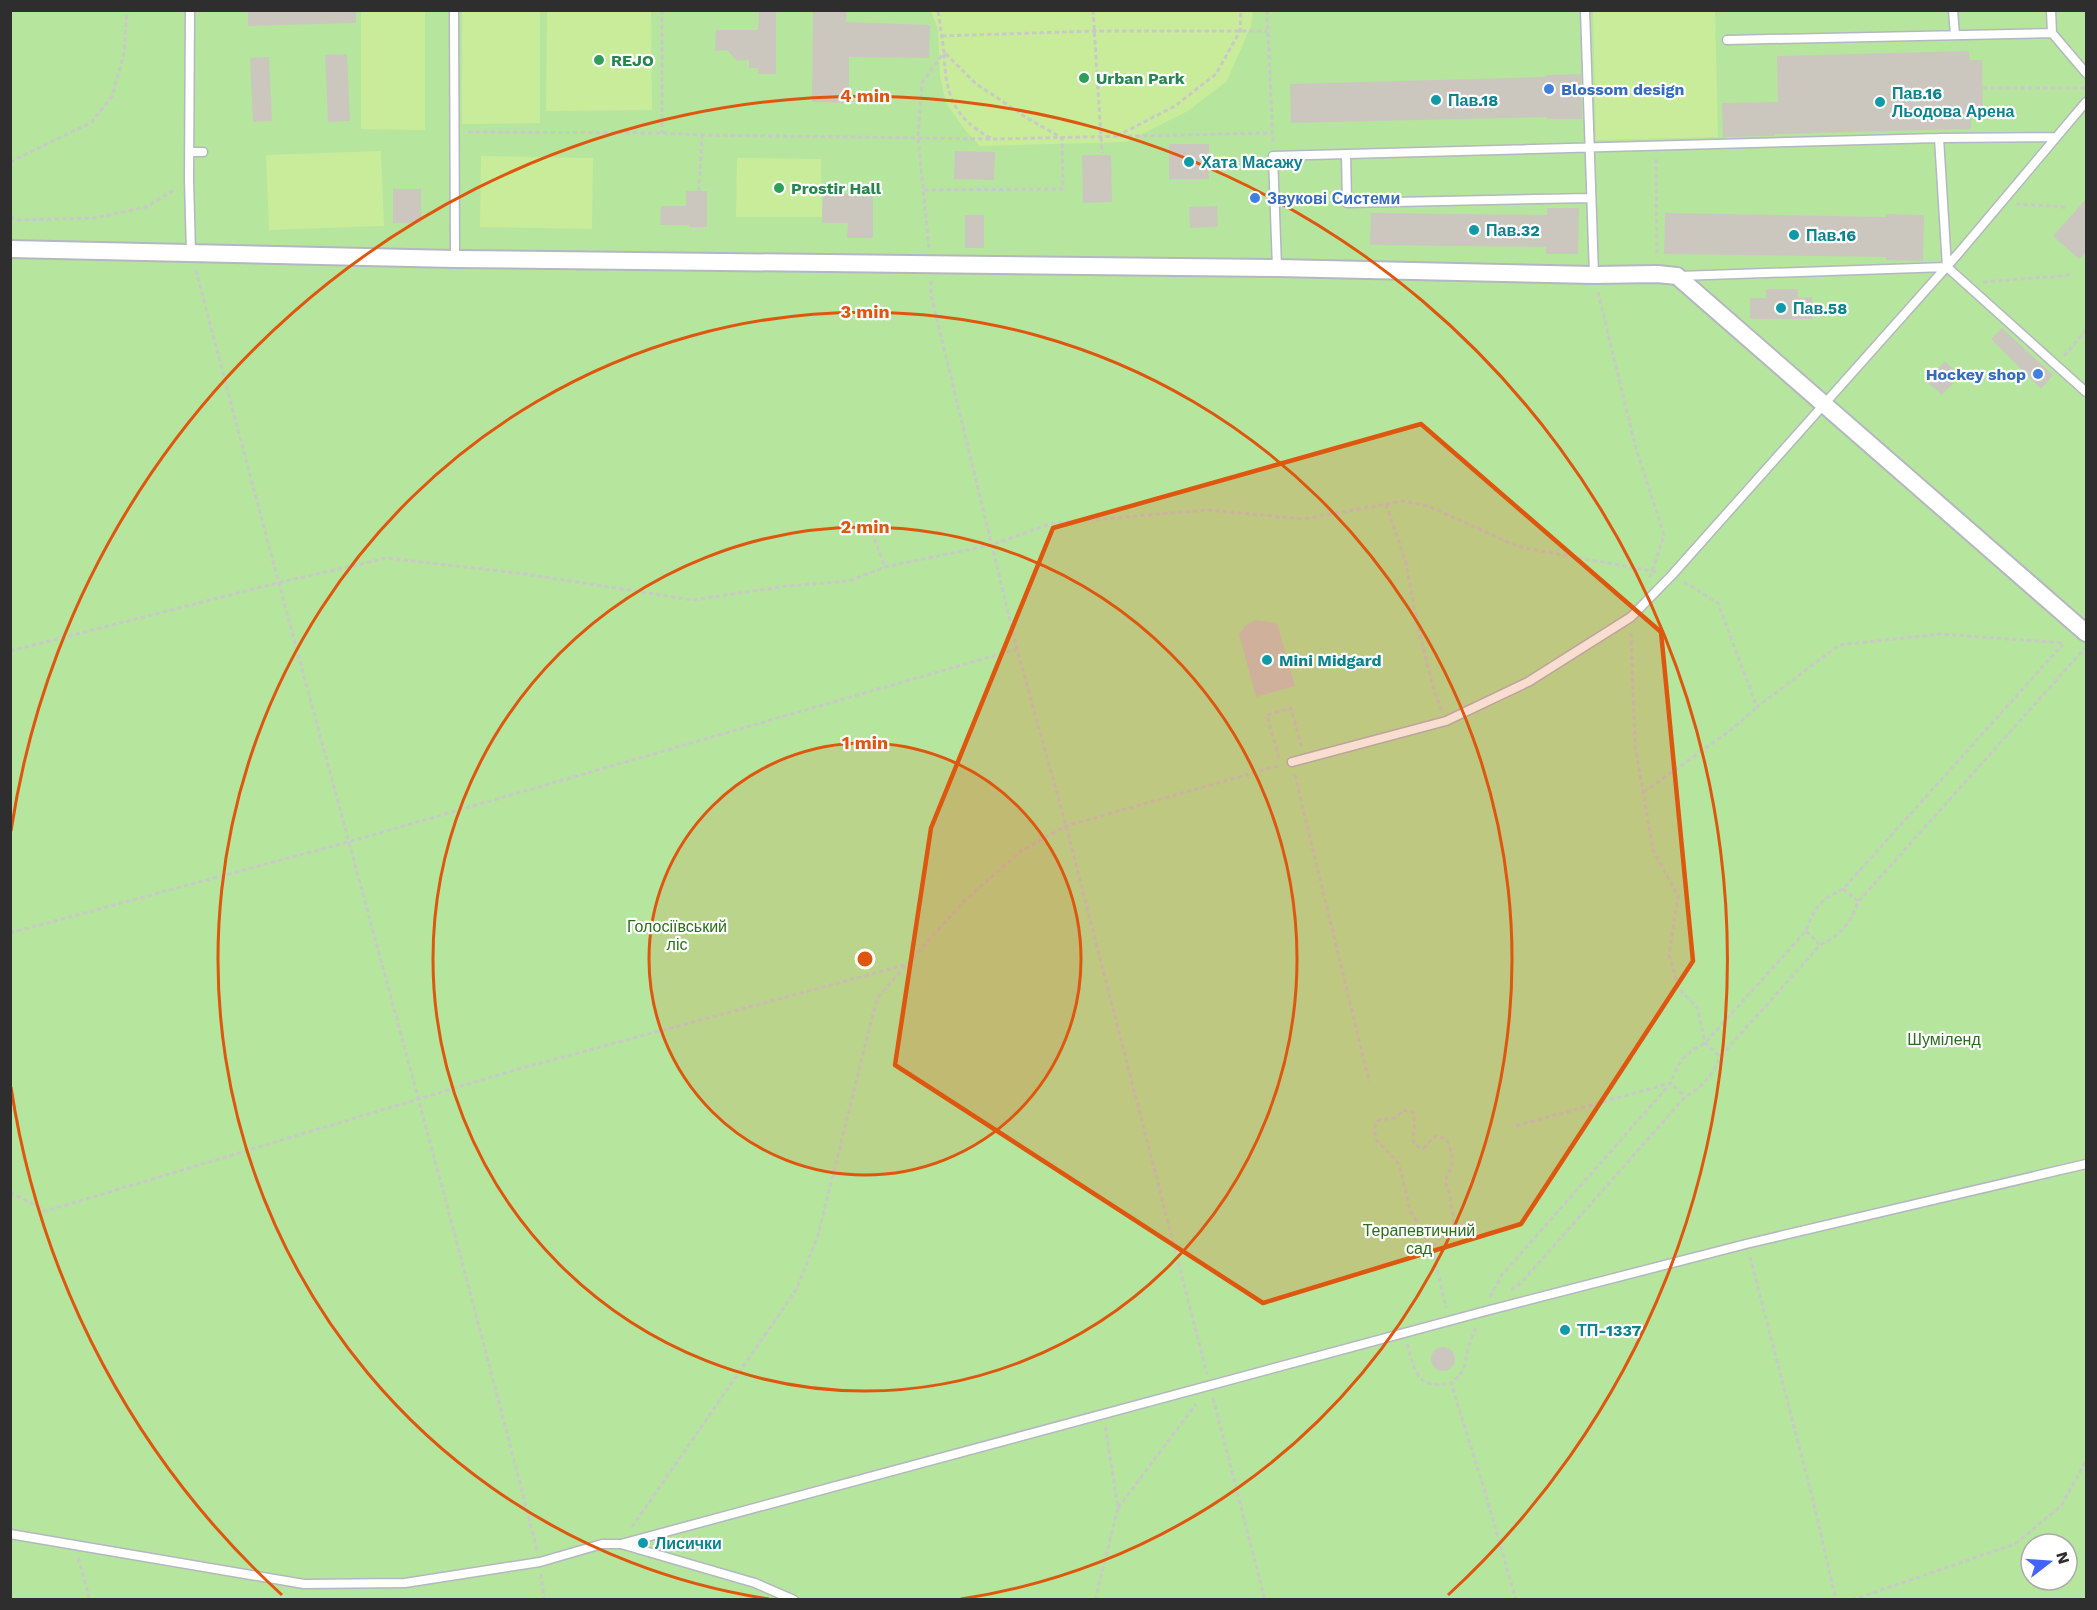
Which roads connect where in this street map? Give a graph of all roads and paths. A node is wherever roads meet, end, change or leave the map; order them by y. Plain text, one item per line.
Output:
1 (127, 10) edge
2 (190, 10) edge
3 (454, 10) edge
4 (662, 10) edge
5 (854, 10) edge
6 (867, 10) edge
7 (940, 10) edge
8 (1094, 10) edge
9 (1241, 10) edge
10 (1267, 10) edge
11 (1586, 10) edge
12 (1953, 10) edge
13 (2051, 10) edge
14 (1094, 31) junction
15 (1240, 31) junction
16 (1267, 31) junction
17 (2052, 33) junction
18 (1955, 35) junction
19 (942, 36) junction
20 (1726, 40) dead end
21 (944, 52) junction
22 (2086, 73) edge
23 (1983, 88) dead end
24 (2086, 88) edge
25 (2086, 102) edge
26 (454, 132) junction
27 (662, 133) junction
28 (1273, 133) junction
29 (702, 135) junction
30 (1116, 136) junction
31 (918, 137) junction
32 (1101, 137) junction
33 (1062, 138) junction
34 (1939, 138) junction
35 (2056, 138) junction
36 (993, 139) junction
37 (1656, 146) junction
38 (1589, 147) junction
39 (189, 152) junction
40 (203, 152) dead end
41 (1102, 153) dead end
42 (1346, 154) junction
43 (1273, 156) junction
44 (10, 162) edge
45 (189, 180) junction
46 (924, 190) junction
47 (699, 191) dead end
48 (1591, 198) junction
49 (2001, 203) junction
50 (2066, 207) dead end
51 (10, 217) edge
52 (10, 249) edge
53 (191, 253) junction
54 (455, 259) junction
55 (931, 266) junction
56 (1947, 267) junction
57 (1277, 268) junction
58 (1658, 274) junction
59 (1594, 275) junction
60 (2073, 275) dead end
61 (1677, 276) junction
62 (1967, 284) junction
63 (2086, 330) edge
64 (2056, 365) junction
65 (2086, 392) edge
66 (1824, 404) junction
67 (1386, 504) junction
68 (872, 532) dead end
69 (991, 545) junction
70 (885, 567) junction
71 (1654, 570) junction
72 (1672, 575) junction
73 (1649, 580) dead end
74 (277, 583) junction
75 (1631, 617) junction
76 (2085, 630) edge
77 (2063, 643) junction
78 (2086, 647) edge
79 (1017, 649) junction
80 (10, 651) edge
81 (1757, 706) junction
82 (1446, 721) junction
83 (1305, 758) junction
84 (1292, 762) joint
85 (1643, 792) junction
86 (1066, 826) junction
87 (348, 842) junction
88 (1844, 889) junction
89 (1858, 902) junction
90 (1806, 931) junction
91 (10, 933) edge
92 (1820, 945) junction
93 (907, 964) junction
94 (1705, 1043) junction
95 (1720, 1057) junction
96 (1369, 1082) dead end
97 (1671, 1083) junction
98 (1685, 1097) junction
99 (417, 1099) junction
100 (1516, 1126) dead end
101 (2086, 1164) edge
102 (10, 1192) edge
103 (1746, 1244) junction
104 (1432, 1247) junction
105 (1506, 1294) dead end
106 (1482, 1312) junction
107 (1451, 1321) junction
108 (1404, 1334) junction
109 (1451, 1383) junction
110 (1210, 1386) junction
111 (1104, 1414) junction
112 (2086, 1461) edge
113 (1118, 1508) junction
114 (10, 1534) edge
115 (621, 1544) junction
116 (74, 1545) junction
117 (540, 1562) junction
118 (90, 1599) edge
119 (544, 1599) edge
120 (794, 1599) edge
121 (1095, 1599) edge
122 (1265, 1599) edge
123 (1516, 1599) edge
124 (1836, 1599) edge
125 (1852, 1599) edge

1 - 44 path
2 - 39 lane
3 - 26 lane
4 - 27 path
5 - 6 path
7 - 19 path
8 - 14 path
9 - 15 path
10 - 16 path
11 - 38 lane
12 - 18 lane
13 - 17 lane
14 - 15 path
14 - 19 path
14 - 32 path
15 - 16 path
15 - 30 path
16 - 28 path
17 - 18 lane
17 - 22 lane
18 - 20 lane
19 - 21 path
21 - 31 path
21 - 33 path
21 - 36 path
23 - 24 path
25 - 35 lane
26 - 27 path
26 - 54 lane
27 - 29 path
28 - 30 path
28 - 43 path
29 - 31 path
29 - 47 path
30 - 32 path
31 - 36 path
31 - 46 path
32 - 33 path
32 - 41 path
33 - 36 path
33 - 46 path
34 - 35 lane
34 - 37 lane
34 - 56 lane
35 - 49 lane
37 - 38 lane
37 - 58 path
38 - 42 lane
38 - 48 lane
39 - 40 lane
39 - 45 lane
42 - 43 lane
42 - 48 lane
43 - 57 lane
45 - 51 path
45 - 53 lane
46 - 55 path
48 - 59 lane
49 - 50 path
49 - 56 lane
52 - 53 street
53 - 54 street
53 - 74 path
54 - 55 street
55 - 57 street
55 - 69 path
56 - 61 lane
56 - 62 lane
56 - 66 lane
57 - 59 street
58 - 59 street
58 - 61 street
59 - 71 path
60 - 62 path
61 - 66 street
62 - 64 lane
63 - 64 path
64 - 65 lane
66 - 72 lane
66 - 76 street
67 - 69 path
67 - 71 path
67 - 82 path
68 - 70 path
69 - 70 path
69 - 79 path
70 - 74 path
71 - 72 path
71 - 73 path
72 - 75 lane
72 - 81 path
74 - 80 path
74 - 87 path
75 - 82 lane
75 - 85 path
76 - 77 path
77 - 81 path
77 - 88 path
78 - 89 path
79 - 86 path
79 - 87 path
81 - 85 path
82 - 83 lane
83 - 84 lane
83 - 86 path
84 - 96 path
85 - 94 path
86 - 93 path
86 - 110 path
87 - 91 path
87 - 99 path
88 - 89 path
88 - 90 path
89 - 92 path
90 - 92 path
90 - 94 path
92 - 95 path
93 - 99 path
93 - 115 path
94 - 95 path
94 - 97 path
95 - 98 path
97 - 98 path
97 - 100 path
97 - 106 path
98 - 105 path
99 - 102 path
99 - 117 path
101 - 103 lane
103 - 106 lane
103 - 124 path
104 - 104 path
104 - 107 path
106 - 107 lane
106 - 109 path
107 - 108 lane
108 - 109 path
108 - 110 lane
109 - 123 path
110 - 111 lane
110 - 113 path
110 - 122 path
111 - 113 path
111 - 115 lane
112 - 125 path
113 - 121 path
114 - 116 lane
115 - 117 lane
115 - 120 lane
116 - 117 lane
116 - 118 path
117 - 119 path

